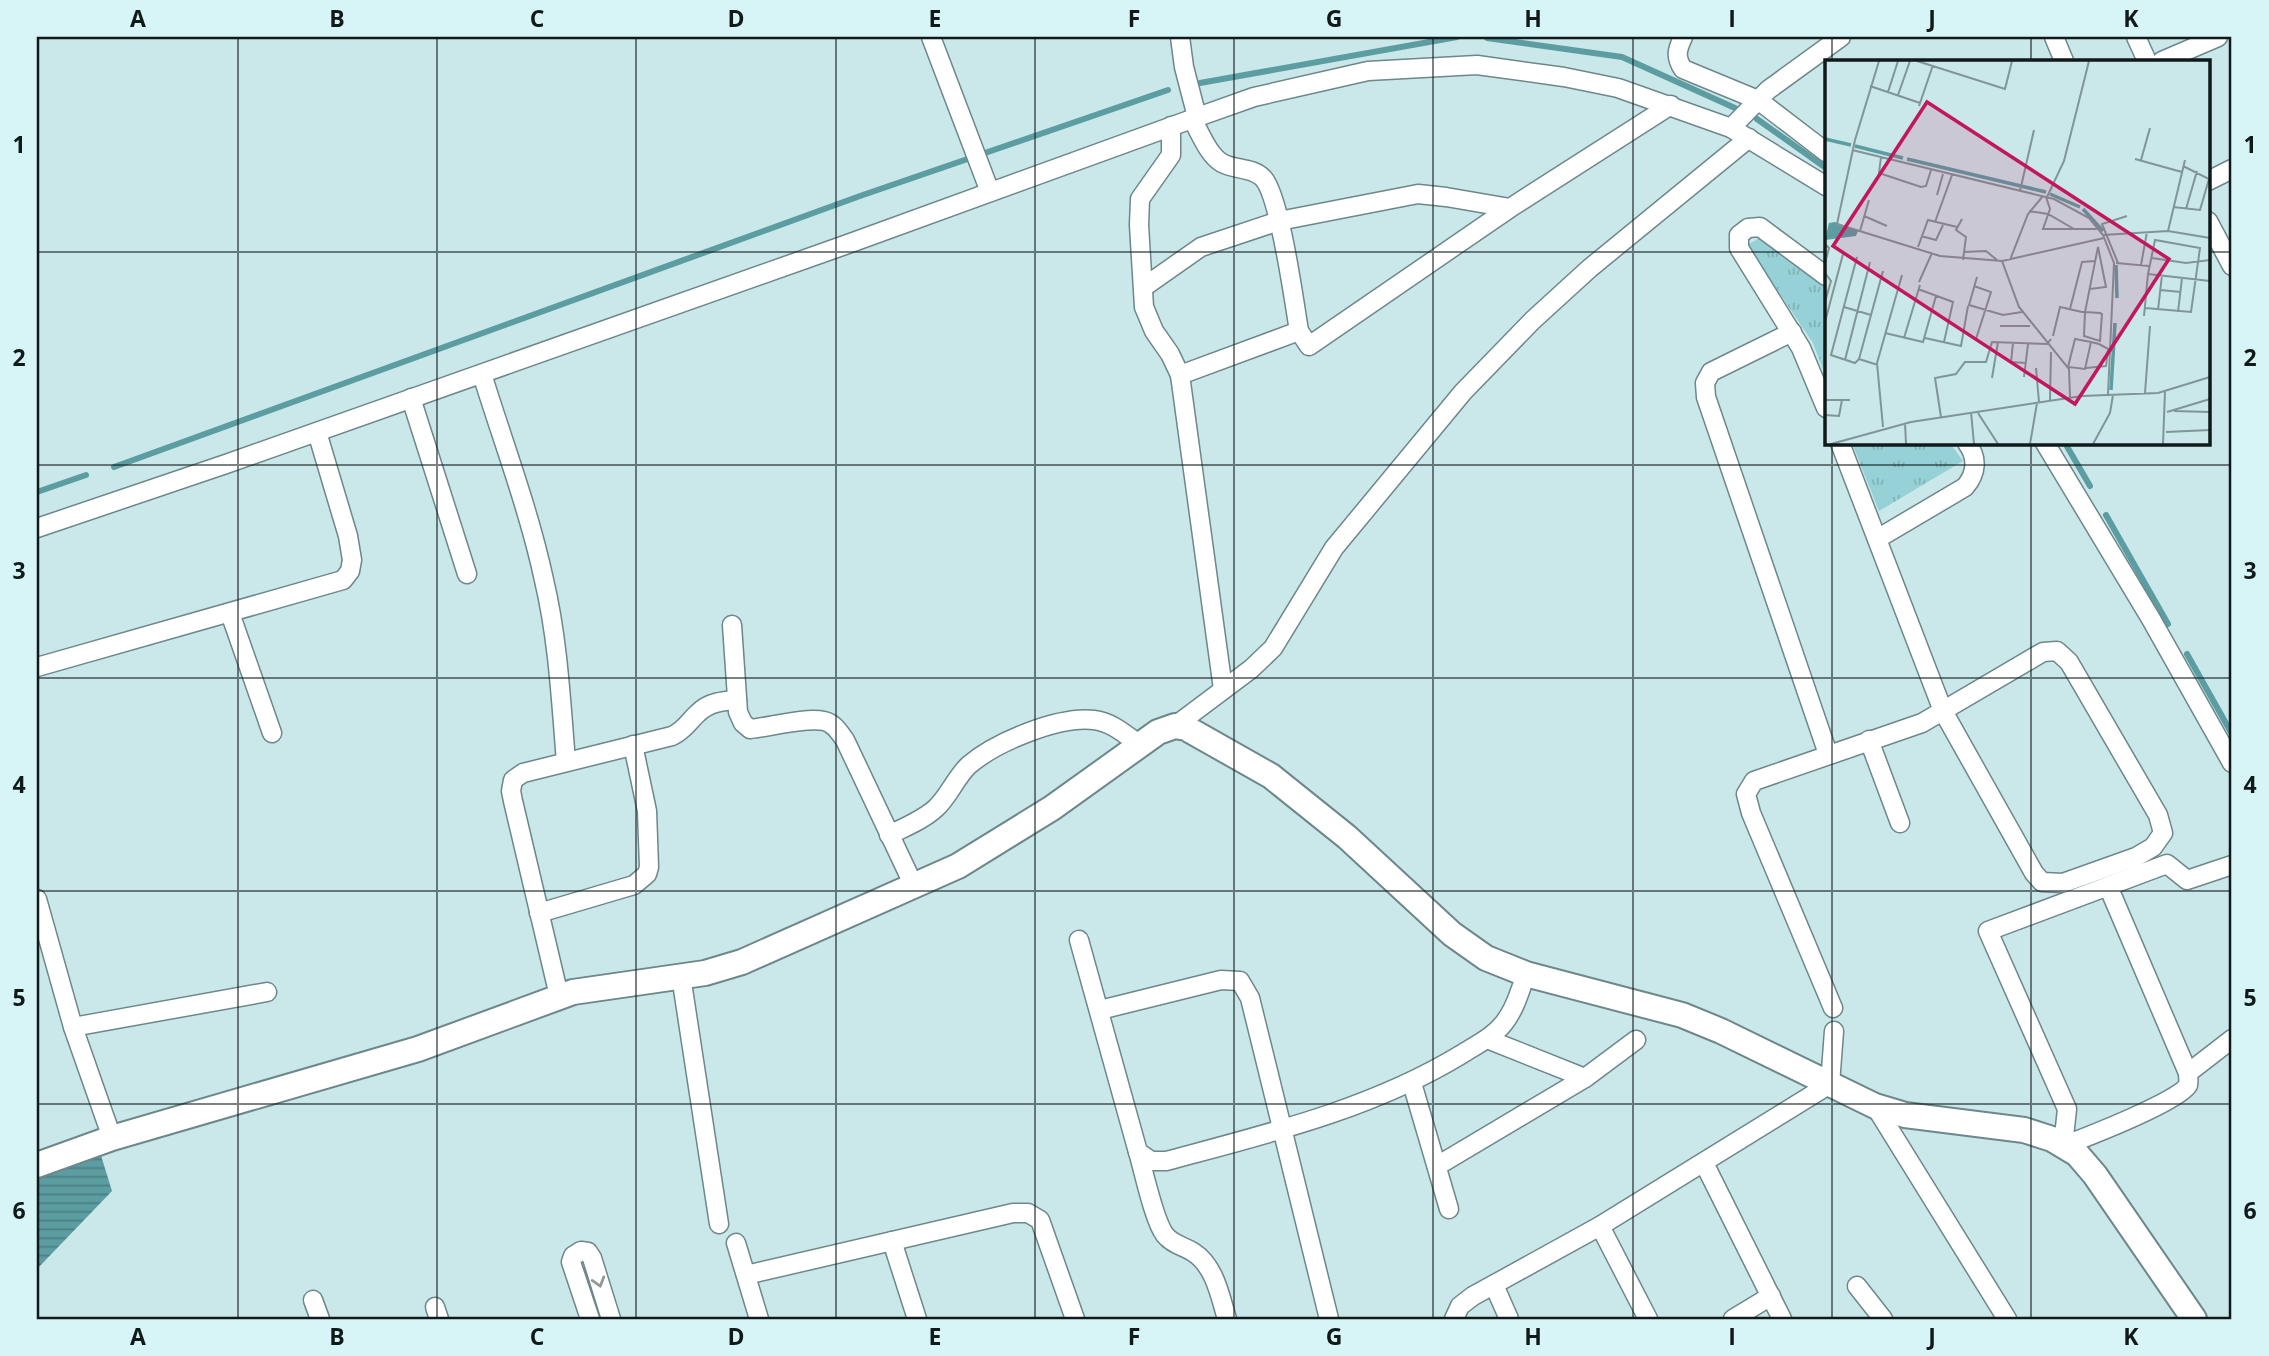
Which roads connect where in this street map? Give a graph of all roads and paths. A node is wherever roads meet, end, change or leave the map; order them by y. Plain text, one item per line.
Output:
1 (931, 37) edge
2 (1180, 37) edge
3 (1683, 37) edge
4 (1841, 37) edge
5 (2054, 37) edge
6 (2136, 37) edge
7 (2218, 37) edge
8 (2064, 60) edge
9 (2147, 60) edge
10 (2164, 60) edge
11 (1758, 100) junction
12 (1671, 105) junction
13 (1195, 118) junction
14 (1171, 126) junction
15 (1731, 128) junction
16 (1749, 138) junction
17 (1825, 151) edge
18 (2232, 169) edge
19 (2210, 180) edge
20 (1825, 185) edge
21 (990, 192) junction
22 (1510, 208) junction
23 (1279, 221) junction
24 (2210, 225) edge
25 (2232, 266) edge
26 (1825, 275) edge
27 (1144, 286) junction
28 (1299, 331) junction
29 (1792, 332) junction
30 (482, 373) junction
31 (1180, 375) junction
32 (411, 398) junction
33 (1825, 405) edge
34 (317, 432) junction
35 (1840, 444) edge
36 (1967, 444) edge
37 (2046, 444) edge
38 (37, 528) edge
39 (1877, 539) junction
40 (467, 574) dead end
41 (230, 613) junction
42 (732, 625) dead end
43 (37, 667) edge
44 (1223, 689) junction
45 (737, 700) junction
46 (1943, 711) junction
47 (1175, 726) junction
48 (272, 733) dead end
49 (1869, 740) junction
50 (634, 745) junction
51 (1140, 746) junction
52 (1829, 754) junction
53 (566, 762) junction
54 (2232, 763) edge
55 (1900, 823) dead end
56 (889, 835) junction
57 (2232, 865) edge
58 (914, 886) junction
59 (2108, 886) junction
60 (37, 899) edge
61 (539, 913) junction
62 (1079, 940) dead end
63 (1526, 974) junction
64 (681, 976) junction
65 (267, 992) dead end
66 (559, 996) junction
67 (1833, 1008) dead end
68 (1100, 1010) junction
69 (73, 1027) junction
70 (1834, 1031) dead end
71 (1487, 1039) junction
72 (2232, 1039) edge
73 (1636, 1040) dead end
74 (2188, 1073) junction
75 (1585, 1078) junction
76 (1412, 1083) junction
77 (1830, 1084) junction
78 (1875, 1106) junction
79 (1283, 1130) junction
80 (112, 1138) junction
81 (2063, 1146) junction
82 (1138, 1152) junction
83 (1704, 1163) junction
84 (37, 1165) edge
85 (1437, 1166) junction
86 (1449, 1209) dead end
87 (719, 1224) dead end
88 (1600, 1226) junction
89 (892, 1241) junction
90 (736, 1243) dead end
91 (746, 1275) junction
92 (1494, 1285) junction
93 (1857, 1286) dead end
94 (1771, 1296) junction
95 (313, 1300) dead end
96 (320, 1319) edge
97 (590, 1319) edge
98 (611, 1319) edge
99 (759, 1319) edge
100 (917, 1319) edge
101 (1075, 1319) edge
102 (1227, 1319) edge
103 (1329, 1319) edge
104 (1454, 1319) edge
105 (1509, 1319) edge
106 (1648, 1319) edge
107 (1733, 1319) edge
108 (1782, 1319) edge
109 (1884, 1319) edge
110 (2007, 1319) edge
111 (2194, 1319) edge

1 - 21 street
2 - 13 street
3 - 11 street
4 - 11 street
5 - 8 street
6 - 9 street
7 - 10 street
11 - 15 street
11 - 17 street
12 - 13 street
12 - 15 street
12 - 22 street
13 - 14 street
13 - 23 street
14 - 21 street
14 - 27 street
15 - 16 street
16 - 20 street
16 - 44 street
18 - 19 street
21 - 30 street
22 - 23 street
22 - 28 street
23 - 27 street
23 - 28 street
24 - 25 street
26 - 29 street
27 - 31 street
28 - 31 street
29 - 33 street
29 - 52 street
30 - 32 street
30 - 53 street
31 - 44 street
32 - 34 street
32 - 40 street
34 - 38 street
34 - 41 street
35 - 39 street
36 - 39 street
37 - 54 street
39 - 46 street
41 - 43 street
41 - 48 street
42 - 45 street
44 - 47 street
45 - 50 street
45 - 56 street
46 - 46 street
46 - 49 street
47 - 51 street
47 - 63 street
49 - 52 street
49 - 55 street
50 - 53 street
50 - 61 street
51 - 56 street
51 - 58 street
52 - 67 street
53 - 61 street
56 - 58 street
57 - 59 street
58 - 64 street
59 - 74 street
59 - 81 street
60 - 69 street
61 - 66 street
62 - 68 street
63 - 71 street
63 - 77 street
64 - 66 street
64 - 87 street
65 - 69 street
66 - 80 street
68 - 79 street
68 - 82 street
69 - 80 street
70 - 77 street
71 - 75 street
71 - 76 street
72 - 74 street
73 - 75 street
74 - 81 street
75 - 85 street
76 - 79 street
76 - 85 street
77 - 78 street
77 - 83 street
78 - 81 street
78 - 110 street
79 - 82 street
79 - 103 street
80 - 84 street
81 - 111 street
82 - 102 street
83 - 88 street
83 - 94 street
85 - 86 street
88 - 92 street
88 - 106 street
89 - 91 street
89 - 100 street
89 - 101 street
90 - 91 street
91 - 99 street
92 - 104 street
92 - 105 street
93 - 109 street
94 - 107 street
94 - 108 street
95 - 96 street
97 -> 98 street

